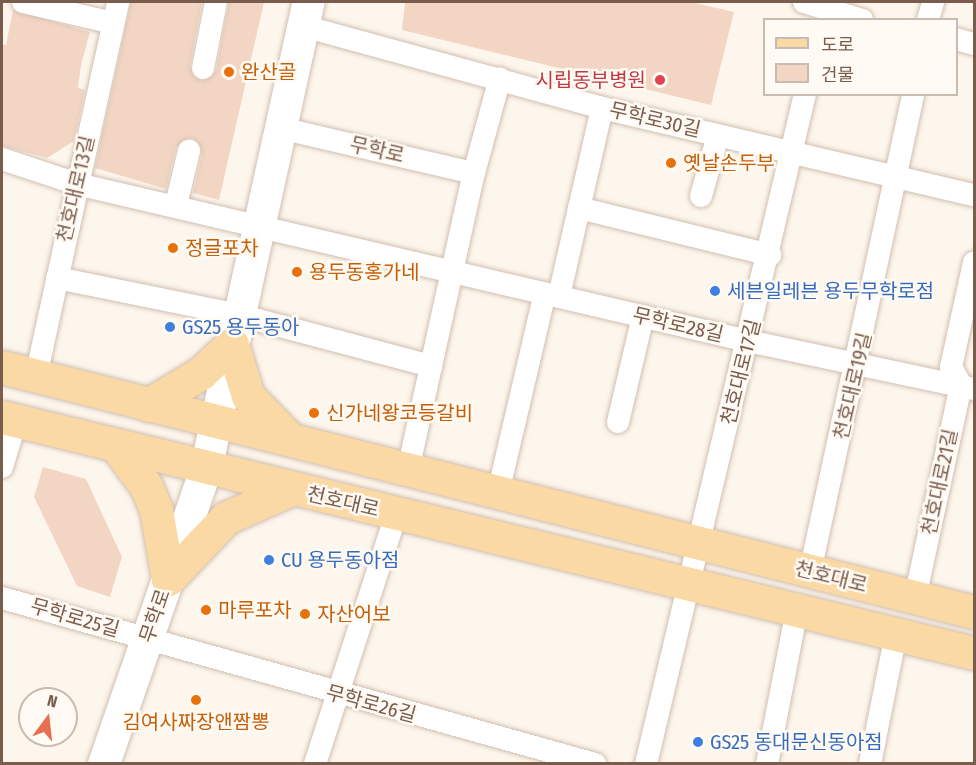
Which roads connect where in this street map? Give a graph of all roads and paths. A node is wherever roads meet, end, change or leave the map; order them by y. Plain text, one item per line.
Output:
1 (23, 2) edge
2 (216, 2) edge
3 (933, 2) edge
4 (818, 7) edge
5 (116, 12) edge
6 (306, 14) edge
7 (855, 18) edge
8 (929, 18) edge
9 (958, 39) edge
10 (975, 44) edge
11 (203, 68) dead end
12 (500, 78) junction
13 (805, 96) edge
14 (914, 96) edge
15 (602, 108) junction
16 (280, 128) junction
17 (718, 135) junction
18 (189, 151) dead end
19 (793, 153) junction
20 (2, 159) edge
21 (474, 173) junction
22 (899, 176) junction
23 (76, 184) junction
24 (975, 195) edge
25 (701, 196) dead end
26 (176, 206) junction
27 (579, 208) junction
28 (259, 224) junction
29 (770, 255) junction
30 (975, 262) edge
31 (453, 269) junction
32 (57, 278) junction
33 (552, 295) junction
34 (643, 316) junction
35 (235, 330) junction
36 (748, 341) junction
37 (431, 366) junction
38 (857, 366) junction
39 (2, 367) edge
40 (36, 376) junction
41 (968, 387) edge
42 (148, 405) junction
43 (9, 419) edge
44 (214, 421) junction
45 (618, 422) dead end
46 (292, 441) junction
47 (117, 447) junction
48 (2, 467) edge
49 (206, 469) junction
50 (408, 470) junction
51 (291, 489) junction
52 (498, 493) junction
53 (396, 515) junction
54 (700, 544) junction
55 (171, 568) junction
56 (810, 572) junction
57 (686, 584) junction
58 (2, 598) edge
59 (915, 598) junction
60 (796, 610) junction
61 (975, 612) edge
62 (896, 634) junction
63 (148, 639) junction
64 (975, 652) edge
65 (338, 695) junction
66 (104, 764) edge
67 (315, 764) edge
68 (595, 764) edge
69 (646, 764) edge
70 (767, 764) edge
71 (870, 764) edge

1 - 5 street
2 - 11 street
3 - 8 street
4 - 7 street
5 - 23 street, 천호대로13길
6 - 12 street, 무학로30길
6 - 16 main road, 무학로
9 - 10 street
12 - 15 street, 무학로30길
12 - 21 street
13 - 19 street, 천호대로17길
14 - 22 street, 천호대로19길
15 - 17 street, 무학로30길
15 - 27 street
16 - 21 street, 무학로
16 - 28 main road, 무학로
17 - 19 street, 무학로30길
17 - 25 street
18 - 26 street
19 - 22 street, 무학로30길
19 - 29 street, 천호대로17길
20 - 23 street, 무학로28길
21 - 31 street
22 - 24 street, 무학로30길
22 - 38 street, 천호대로19길
23 - 26 street, 무학로28길
23 - 32 street, 천호대로13길
26 - 28 street, 무학로28길
27 - 29 street
27 - 33 street
28 - 31 street, 무학로28길
28 - 35 main road, 무학로
29 - 36 street, 천호대로17길
30 - 41 street
31 - 33 street, 무학로28길
31 - 37 street
32 - 35 street
32 - 40 street, 천호대로13길
33 - 34 street, 무학로28길
33 - 52 street
34 - 36 street, 무학로28길
34 - 45 street
35 - 37 street
35 - 42 main road
35 - 44 main road, 무학로
35 - 46 main road
36 - 38 street, 무학로28길
36 - 54 street, 천호대로17길
37 - 50 street
38 - 41 street, 무학로28길
38 - 56 street, 천호대로19길
39 - 40 main road, 천호대로
40 - 42 main road, 천호대로
41 - 59 street, 천호대로21길
42 - 44 main road, 천호대로
43 - 47 main road, 천호대로
43 - 48 street
44 - 46 main road, 천호대로
44 - 49 main road, 무학로
46 - 50 main road, 천호대로
47 - 49 main road, 천호대로
47 - 55 main road
49 - 51 main road, 천호대로
49 - 55 main road, 무학로
50 - 52 main road, 천호대로
51 - 53 main road, 천호대로
51 - 55 main road
52 - 54 main road, 천호대로
53 - 57 main road, 천호대로
53 - 65 street
54 - 56 main road, 천호대로
54 - 57 street, 천호대로17길
55 - 63 main road, 무학로
56 - 59 main road, 천호대로
57 - 60 main road, 천호대로
57 - 69 street
58 - 63 street, 무학로25길
59 - 61 main road, 천호대로
60 - 62 main road, 천호대로
60 - 70 street, 천호대로
62 - 64 main road, 천호대로
62 - 71 street
63 - 65 street, 무학로26길
63 - 66 main road, 무학로
65 - 67 street
65 - 68 street, 무학로26길

